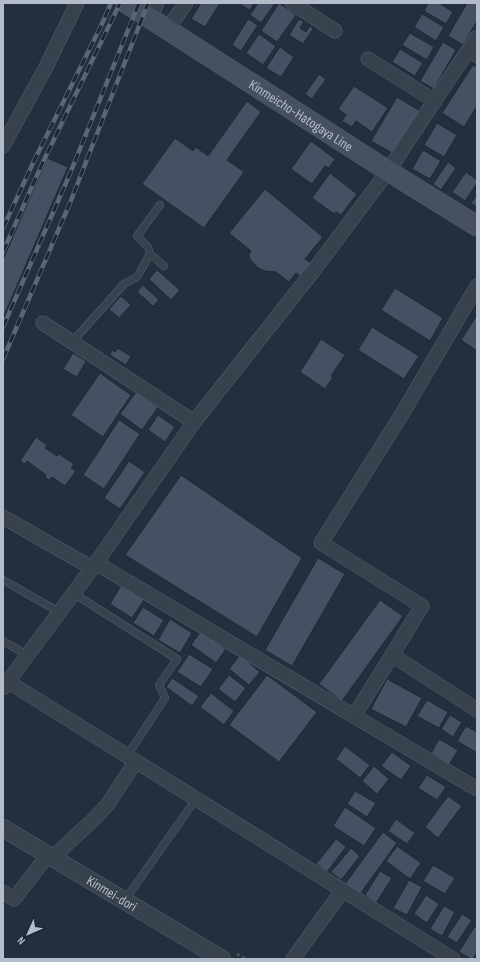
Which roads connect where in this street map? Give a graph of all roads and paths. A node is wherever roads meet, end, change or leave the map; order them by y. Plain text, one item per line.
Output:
1 (76, 3) edge
2 (126, 3) edge
3 (186, 3) edge
4 (292, 3) edge
5 (153, 10) edge
6 (168, 28) junction
7 (335, 31) dead end
8 (477, 37) edge
9 (472, 56) edge
10 (368, 59) dead end
11 (434, 101) junction
12 (3, 146) edge
13 (388, 171) junction
14 (160, 205) dead end
15 (477, 226) edge
16 (150, 254) junction
17 (164, 266) dead end
18 (477, 286) edge
19 (43, 323) dead end
20 (72, 342) junction
21 (194, 422) junction
22 (3, 517) edge
23 (94, 565) junction
24 (3, 580) edge
25 (73, 593) junction
26 (60, 612) junction
27 (3, 641) edge
28 (27, 655) junction
29 (392, 656) junction
30 (4, 683) edge
31 (477, 710) edge
32 (354, 716) junction
33 (132, 759) junction
34 (477, 789) edge
35 (196, 799) junction
36 (3, 828) edge
37 (50, 856) junction
38 (343, 890) junction
39 (3, 892) edge
40 (125, 901) junction
41 (222, 959) edge
42 (293, 959) edge
43 (453, 959) edge

1 - 12 street
2 - 5 main road, Kinmeicho-Hatogaya Line
3 - 6 street
4 - 7 street
5 - 6 main road, Kinmeicho-Hatogaya Line
6 - 13 main road, Kinmeicho-Hatogaya Line
8 - 9 street
9 - 11 street
10 - 11 street
11 - 13 street
13 - 15 main road, Kinmeicho-Hatogaya Line
13 - 21 street
14 - 16 lane
16 - 17 lane
16 - 20 lane
18 - 29 street
19 - 20 street
20 - 21 street
21 - 23 street
22 - 23 street
23 - 25 street
23 - 32 street
24 - 26 lane
25 - 26 street
25 - 33 lane
26 - 28 street
27 - 28 lane
28 - 30 street
29 - 31 street
29 - 32 street
30 - 33 street
32 - 34 street
33 - 35 street
33 - 37 street
35 - 38 street
35 - 40 lane
36 - 37 street, Kinmei-dori
37 - 39 street
37 - 40 street, Kinmei-dori
38 - 42 street
38 - 43 street
40 - 41 street, Kinmei-dori

